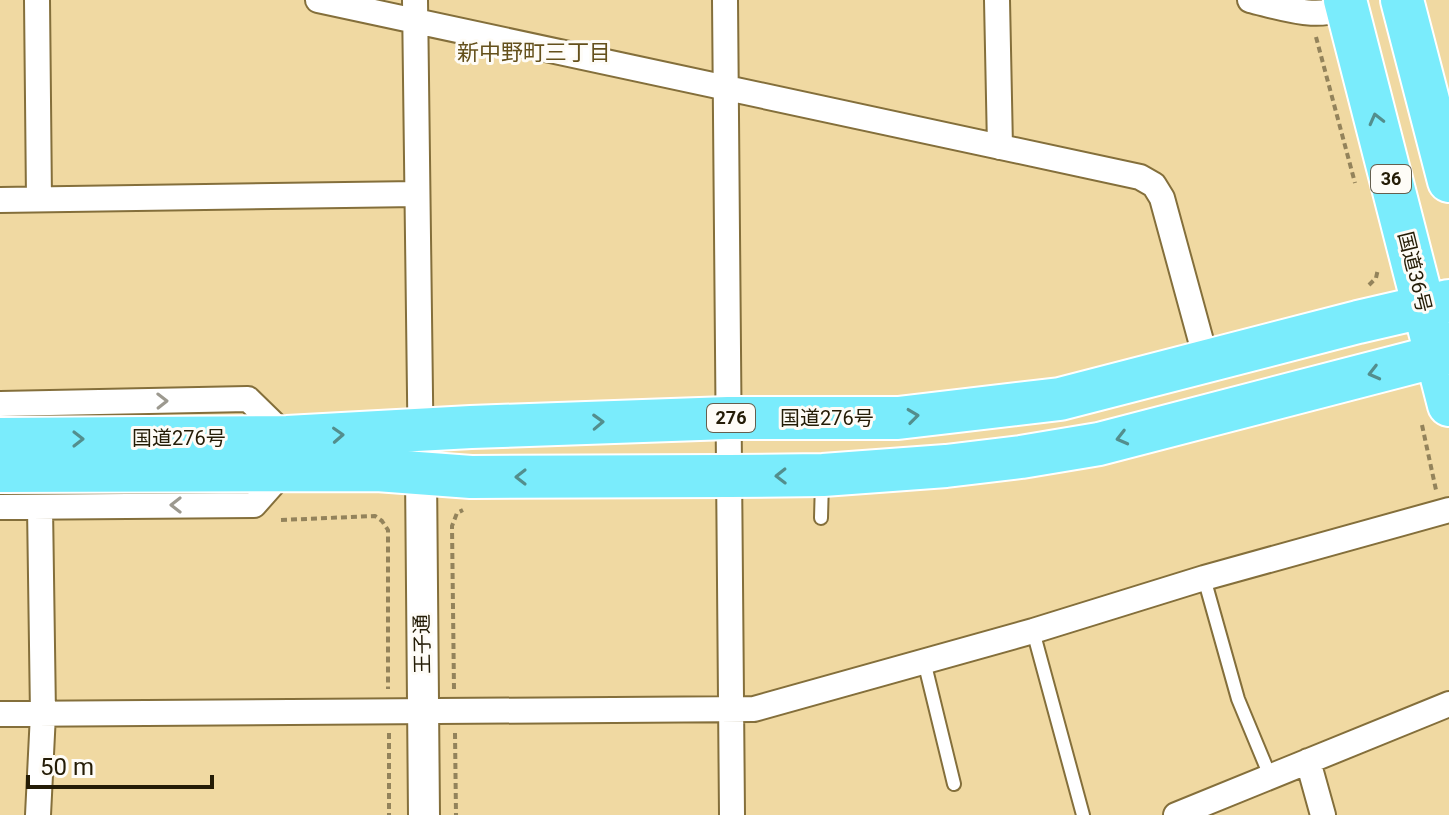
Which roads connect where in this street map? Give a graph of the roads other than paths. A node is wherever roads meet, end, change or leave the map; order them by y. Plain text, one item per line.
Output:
1 (37, 0) edge
2 (318, 0) edge
3 (725, 0) edge
4 (997, 0) edge
5 (1250, 0) edge
6 (1402, 0) edge
7 (1338, 4) edge
8 (415, 10) edge
9 (726, 88) junction
10 (1000, 147) junction
11 (1449, 181) edge
12 (417, 194) junction
13 (39, 199) junction
14 (0, 200) edge
15 (1436, 304) edge
16 (1443, 355) edge
17 (1207, 363) junction
18 (0, 404) edge
19 (1435, 411) edge
20 (728, 418) junction
21 (420, 430) junction
22 (0, 439) edge
23 (286, 454) junction
24 (0, 471) edge
25 (421, 473) junction
26 (823, 475) junction
27 (729, 476) junction
28 (0, 507) edge
29 (40, 507) junction
30 (1445, 512) edge
31 (821, 518) dead end
32 (1204, 578) junction
33 (1033, 631) junction
34 (924, 661) junction
35 (1449, 704) edge
36 (731, 709) junction
37 (423, 713) junction
38 (0, 714) edge
39 (43, 714) junction
40 (1308, 761) junction
41 (1270, 776) junction
42 (954, 784) dead end
43 (38, 815) edge
44 (424, 815) edge
45 (732, 815) edge
46 (1083, 815) edge
47 (1176, 815) edge
48 (1323, 815) edge

1 - 13 street
2 - 8 street
3 - 9 street
4 - 10 street
5 - 7 street
6 - 11 highway
15 -> 7 highway, 国道36号 / 36
8 - 9 street
8 - 12 street
9 - 10 street
9 - 20 street
10 - 17 street
12 - 13 street
12 - 21 street
13 - 14 street
15 - 16 highway, 国道36号 / 36
15 - 17 highway, 国道276号 / 276
16 - 19 highway, 国道36号 / 36
16 -> 26 highway, 国道276号 / 276
20 -> 17 highway, 国道276号 / 276
18 -> 23 street
21 -> 20 highway, 国道276号 / 276
20 - 27 street
23 -> 21 highway, 国道276号 / 276
21 - 25 street
22 -> 23 highway, 国道276号 / 276
23 - 24 highway, 国道276号 / 276
23 - 25 highway, 国道276号 / 276
23 -> 29 street
27 -> 25 highway, 国道276号 / 276
25 - 37 street, 王子通
26 -> 27 highway, 国道276号 / 276
26 - 31 lane
27 - 36 street
28 - 29 street
29 - 39 street
30 - 32 street
32 - 33 street
32 - 41 lane
33 - 34 street
33 - 46 lane
34 - 36 street
34 - 42 lane
35 - 40 street
36 - 37 street
36 - 45 street
37 - 39 street
37 - 44 street, 王子通
38 - 39 street
39 - 43 street
40 - 41 street
40 - 48 street
41 - 47 street

